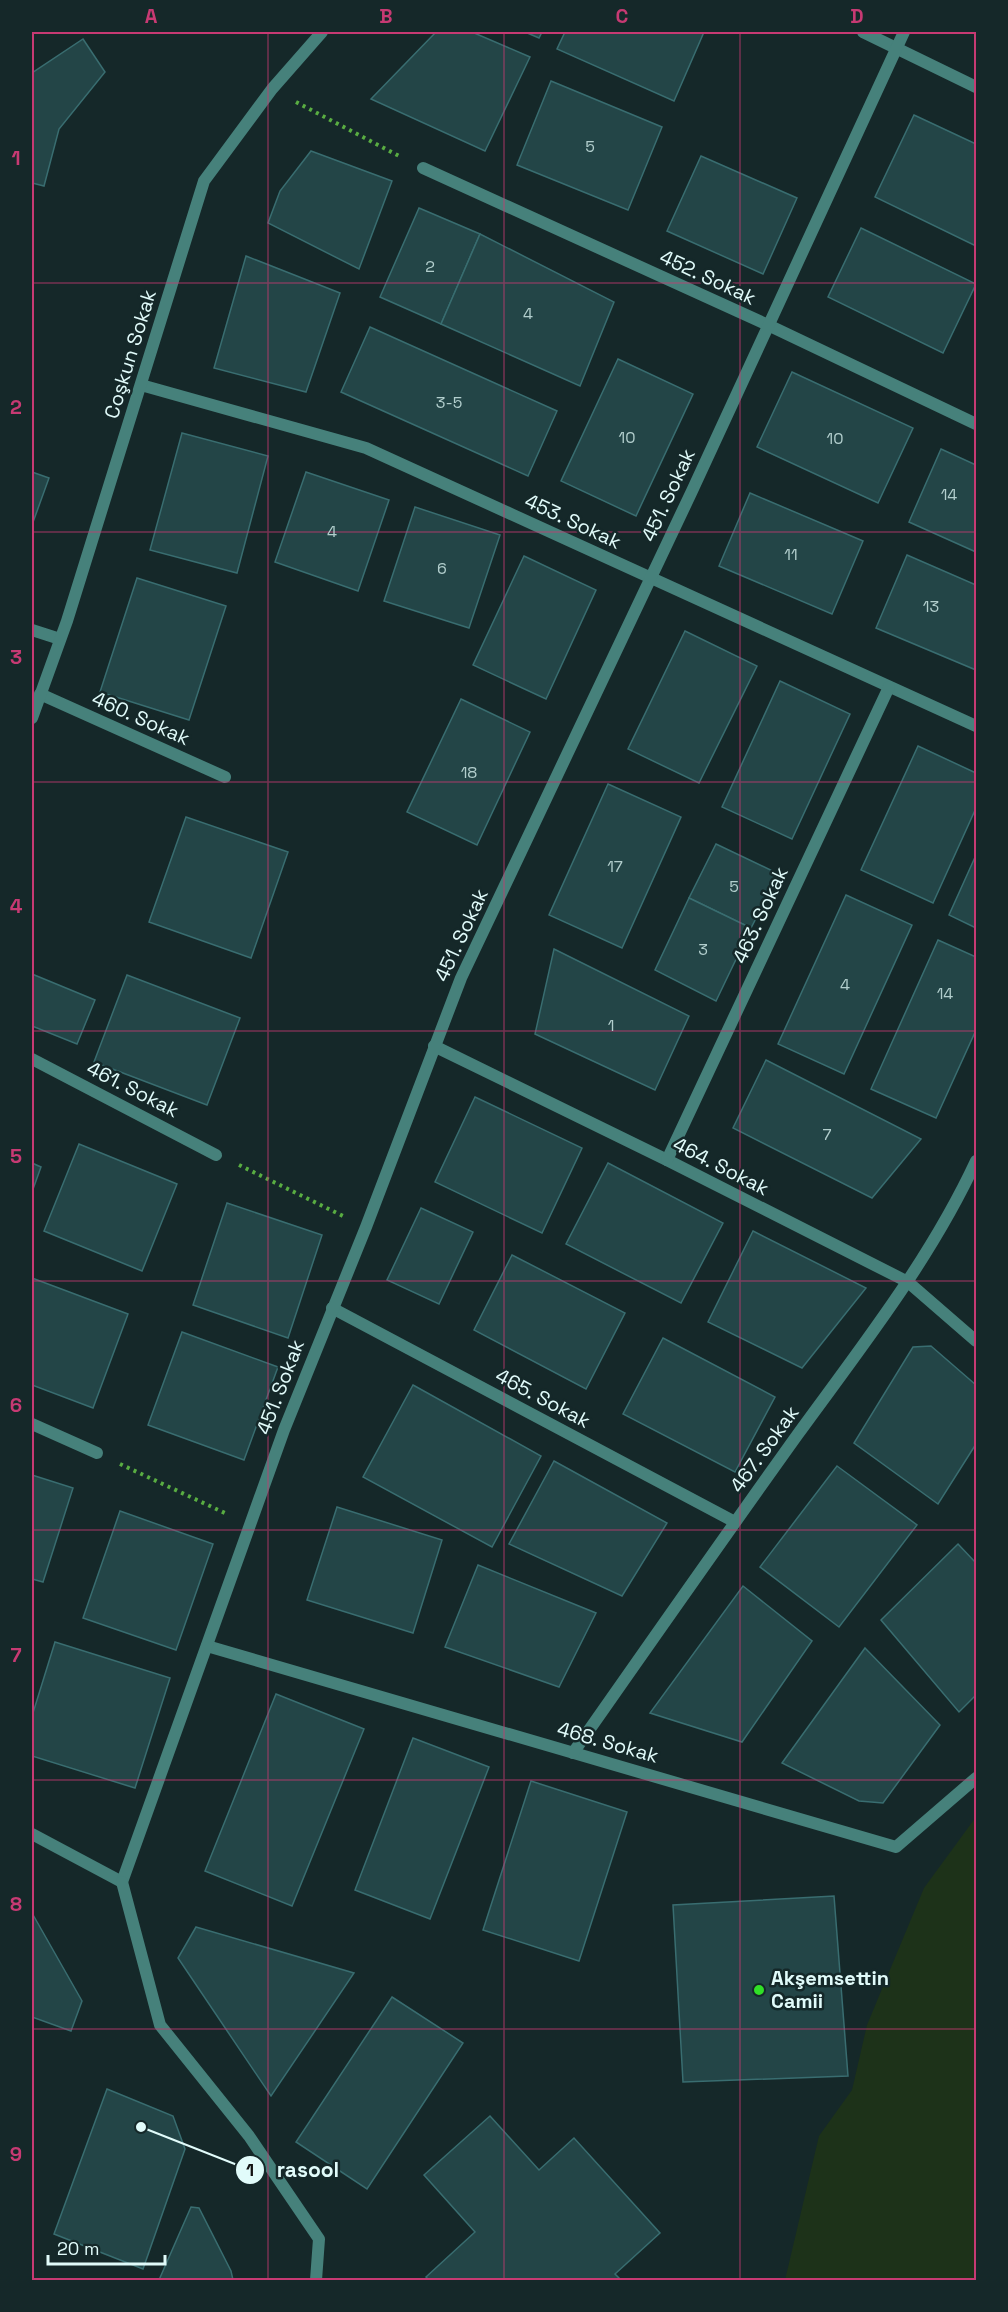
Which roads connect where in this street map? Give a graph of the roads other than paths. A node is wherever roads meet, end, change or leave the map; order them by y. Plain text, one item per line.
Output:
1 (322, 32) edge
2 (863, 32) edge
3 (904, 32) edge
4 (897, 47) junction
5 (976, 87) edge
6 (423, 168) road end
7 (768, 325) junction
8 (141, 384) junction
9 (976, 424) edge
10 (650, 578) junction
11 (32, 630) edge
12 (60, 639) junction
13 (889, 687) junction
14 (40, 694) junction
15 (32, 718) edge
16 (976, 726) edge
17 (225, 777) dead end
18 (434, 1046) junction
19 (32, 1059) edge
20 (216, 1155) road end
21 (667, 1160) junction
22 (976, 1161) edge
23 (908, 1282) junction
24 (332, 1308) junction
25 (976, 1341) edge
26 (32, 1425) edge
27 (97, 1453) road end
28 (735, 1522) junction
29 (207, 1646) junction
30 (573, 1753) junction
31 (976, 1778) edge
32 (32, 1834) edge
33 (122, 1882) junction
34 (316, 2280) edge

1 - 8 street, Coşkun Sokak
2 - 4 street
3 - 4 street, 451. Sokak
4 - 5 street
4 - 7 street, 451. Sokak
6 - 7 street, 452. Sokak
7 - 9 street, 452. Sokak
7 - 10 street, 451. Sokak
8 - 10 street, 453. Sokak
8 - 12 street, Coşkun Sokak
10 - 13 street, 453. Sokak
10 - 18 street, 451. Sokak
11 - 12 street
12 - 14 street, Coşkun Sokak
13 - 16 street, 453. Sokak
13 - 21 street, 463. Sokak
14 - 15 street, Coşkun Sokak
14 - 17 street, 460. Sokak
18 - 21 street, 464. Sokak
18 - 24 street, 451. Sokak
19 - 20 street, 461. Sokak
21 - 23 street, 464. Sokak
22 - 23 street, 467. Sokak
23 - 25 street, 464. Sokak
23 - 28 street, 467. Sokak
24 - 28 street, 465. Sokak
24 - 29 street, 451. Sokak
26 - 27 street
28 - 30 street, 467. Sokak
29 - 30 street, 468. Sokak
29 - 33 street, 451. Sokak
30 - 31 street, 468. Sokak
32 - 33 street
33 - 34 street

